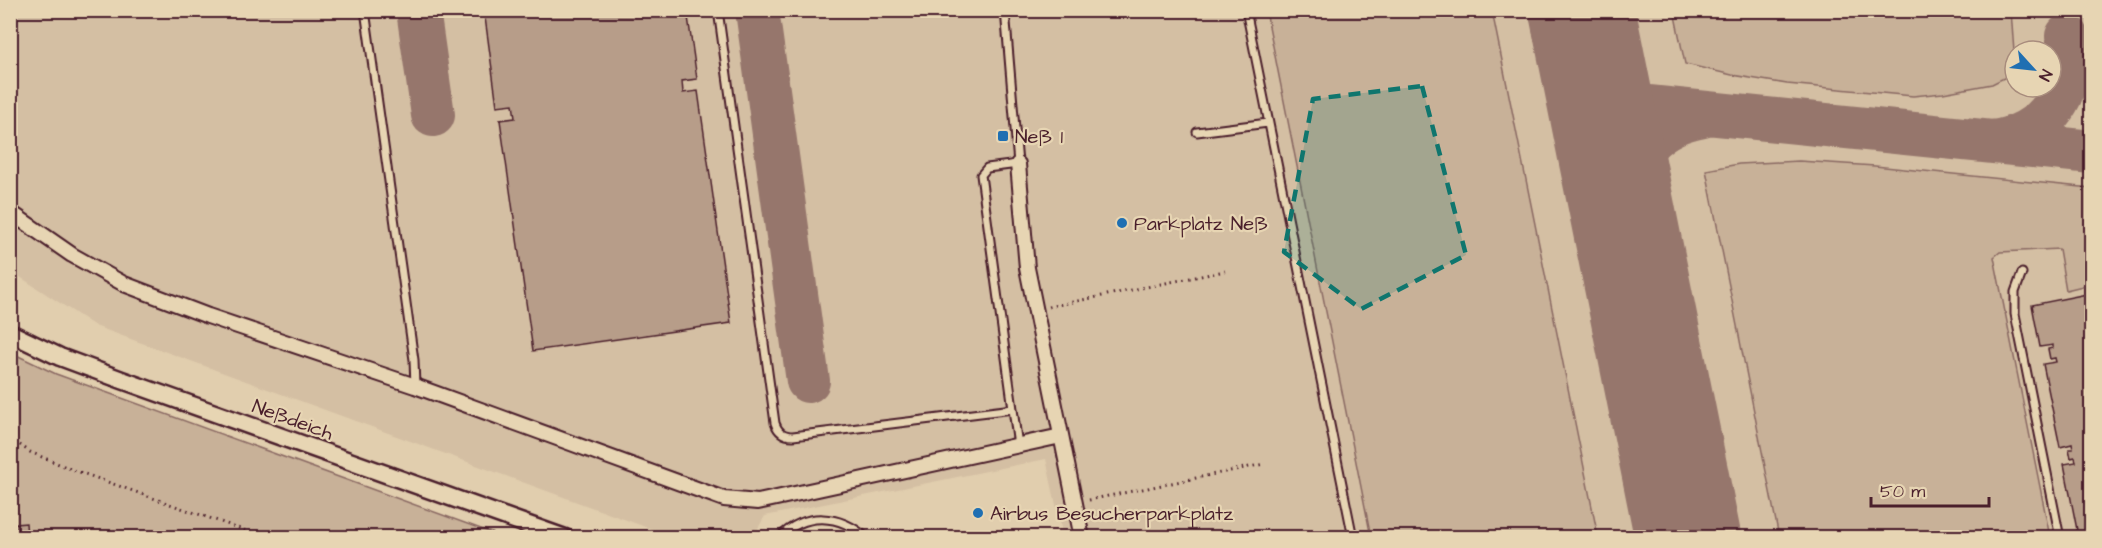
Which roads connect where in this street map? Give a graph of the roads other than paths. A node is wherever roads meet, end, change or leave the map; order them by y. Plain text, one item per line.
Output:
1 (365, 10) edge
2 (718, 10) edge
3 (1005, 10) edge
4 (1246, 10) edge
5 (1268, 123) junction
6 (1197, 132) dead end
7 (1018, 164) junction
8 (10, 212) edge
9 (2022, 273) dead end
10 (10, 333) edge
11 (416, 387) junction
12 (1012, 409) junction
13 (1061, 436) junction
14 (1018, 446) junction
15 (565, 537) edge
16 (778, 537) edge
17 (867, 537) edge
18 (1082, 537) edge
19 (1353, 537) edge
20 (2060, 537) edge

1 - 11 lane
2 - 12 lane
3 - 7 lane
4 - 5 lane
5 - 6 lane
5 - 19 lane
7 - 12 lane
7 - 13 street
8 - 11 street
9 - 20 lane
10 - 15 street, Neßdeich
11 - 14 street
12 - 14 lane
13 - 14 street
13 - 18 street
16 - 17 lane

